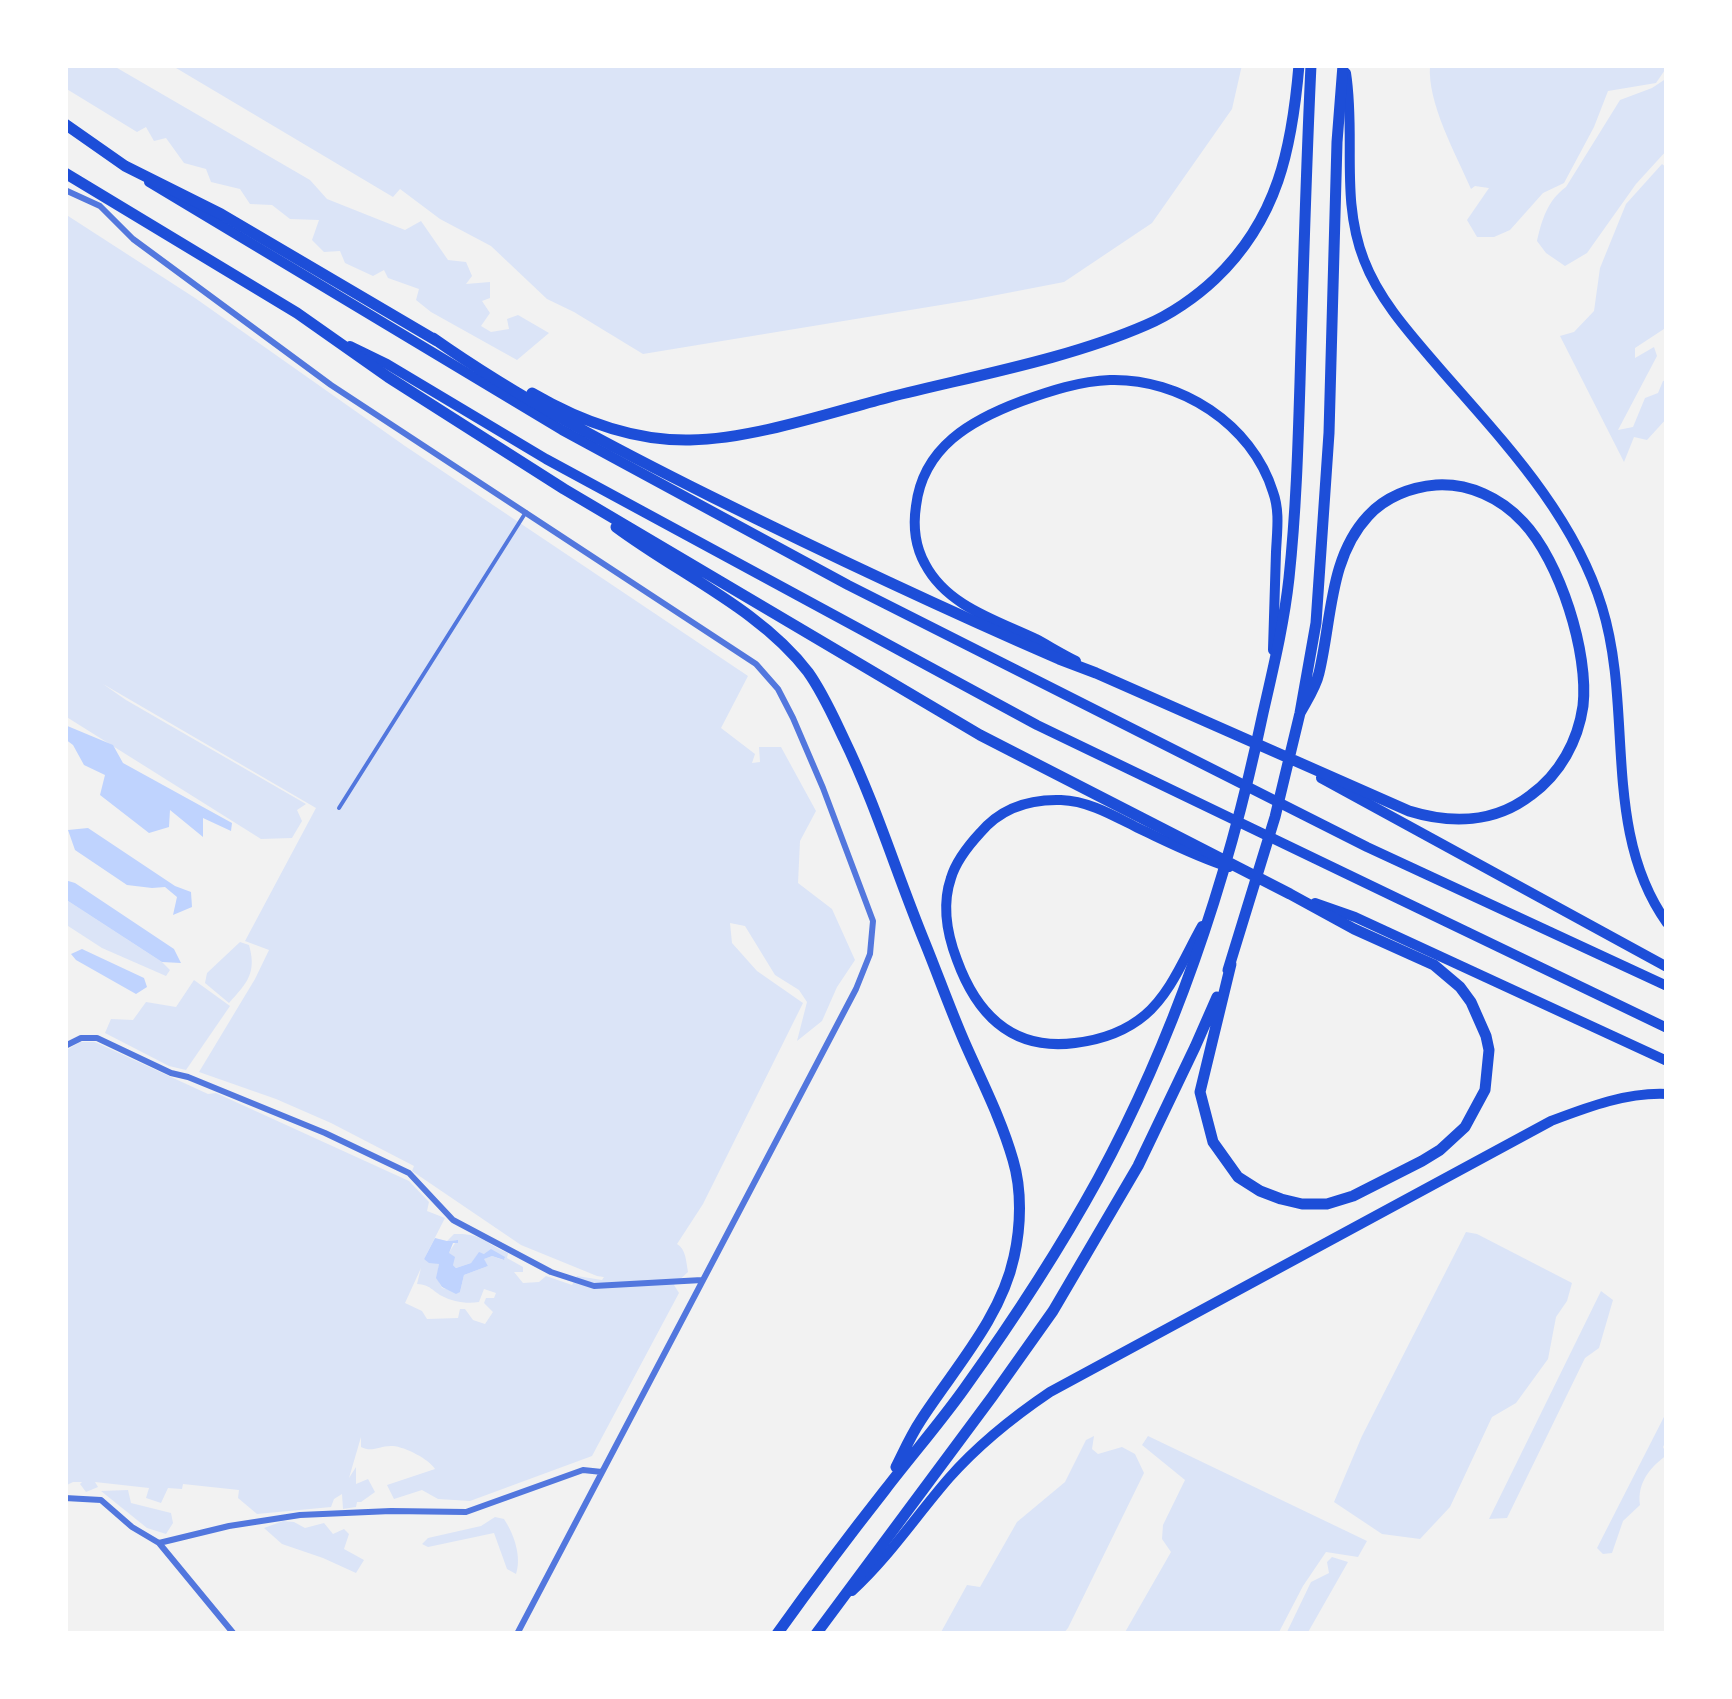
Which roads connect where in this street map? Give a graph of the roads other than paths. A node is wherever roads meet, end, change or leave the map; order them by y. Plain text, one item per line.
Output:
1 (1299, 65) edge
2 (1311, 65) edge
3 (1344, 65) edge
4 (65, 124) edge
5 (124, 166) junction
6 (65, 173) edge
7 (65, 190) edge
8 (334, 338) junction
9 (433, 338) junction
10 (564, 489) junction
11 (526, 512) junction
12 (1096, 673) junction
13 (1272, 676) junction
14 (1300, 714) junction
15 (1281, 756) junction
16 (339, 808) dead end
17 (1246, 873) junction
18 (1290, 894) junction
19 (1212, 908) junction
20 (1667, 922) edge
21 (1231, 964) junction
22 (1667, 966) edge
23 (1667, 986) edge
24 (1667, 1028) edge
25 (65, 1046) edge
26 (1667, 1061) edge
27 (1667, 1094) edge
28 (703, 1280) junction
29 (602, 1472) junction
30 (883, 1492) junction
31 (65, 1498) edge
32 (159, 1543) junction
33 (836, 1605) junction
34 (234, 1634) edge
35 (517, 1634) edge
36 (777, 1634) edge
37 (816, 1634) edge

1 - 9 highway
2 - 13 highway
3 - 14 highway
3 - 20 main road
4 - 5 highway
5 - 9 highway
5 - 23 main road
6 - 8 highway
7 - 11 street
8 - 10 highway
8 - 24 main road
9 - 12 highway
10 - 17 highway
10 - 30 highway
11 - 16 lane
11 - 28 street
12 - 13 main road
12 - 15 highway
13 - 19 highway
14 - 15 highway
14 - 21 highway
15 - 22 main road
17 - 18 highway
17 - 19 main road
18 - 21 highway
18 - 26 main road
19 - 30 highway
21 - 33 highway
25 - 28 street
27 - 33 main road
28 - 29 street
29 - 32 street
29 - 35 street
30 - 36 highway
31 - 32 street
32 - 34 street
33 - 37 highway

